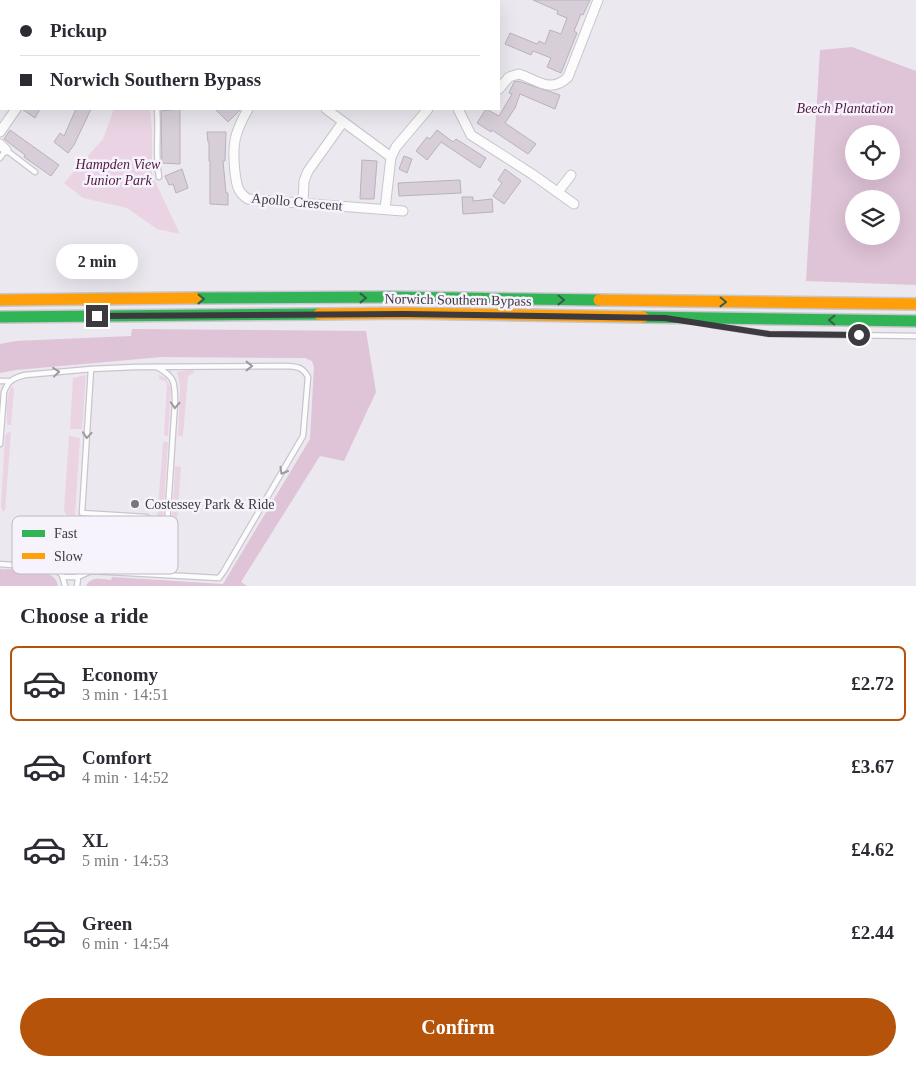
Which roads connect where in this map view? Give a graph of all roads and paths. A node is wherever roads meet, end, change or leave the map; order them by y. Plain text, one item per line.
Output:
1 (598, 0) edge
2 (500, 87) edge
3 (15, 110) edge
4 (157, 110) edge
5 (248, 110) edge
6 (327, 110) edge
7 (427, 110) edge
8 (461, 110) edge
9 (343, 122) junction
10 (0, 132) edge
11 (3, 147) edge
12 (391, 157) junction
13 (0, 158) edge
14 (35, 172) dead end
15 (570, 175) dead end
16 (159, 177) dead end
17 (558, 192) junction
18 (303, 203) junction
19 (574, 204) dead end
20 (385, 209) junction
21 (403, 211) dead end
22 (0, 292) edge
23 (0, 300) edge
24 (152, 300) junction
25 (916, 304) edge
26 (172, 316) junction
27 (0, 317) edge
28 (665, 318) junction
29 (916, 321) edge
30 (0, 326) edge
31 (916, 336) edge
32 (156, 367) junction
33 (91, 369) junction
34 (0, 381) edge
35 (9, 381) junction
36 (0, 444) edge
37 (133, 516) edge
38 (168, 516) edge
39 (60, 574) edge
40 (78, 574) edge
41 (84, 574) edge
42 (146, 574) edge
43 (63, 577) junction
44 (78, 577) junction
45 (65, 586) edge
46 (78, 586) edge

1 - 2 street
3 - 10 street
4 - 16 lane
5 - 18 street, Apollo Crescent
6 - 9 street
7 - 12 street
8 - 17 street
9 - 12 street
9 - 18 street
11 - 13 lane
11 - 14 lane
12 - 20 street
15 - 17 street
17 - 19 street
18 - 20 street, Apollo Crescent
20 - 21 street, Apollo Crescent
22 - 24 highway
23 - 24 highway, Norwich Southern Bypass
24 -> 25 highway, Norwich Southern Bypass
26 - 27 highway, Norwich Southern Bypass
26 - 28 highway, Norwich Southern Bypass
26 - 30 highway
29 -> 28 highway, Norwich Southern Bypass
28 - 31 lane
32 - 33 lane
32 -> 38 lane
32 -> 42 lane
35 -> 33 lane
33 -> 37 lane
34 - 35 lane
35 - 36 lane
39 - 43 lane
40 -> 44 lane
41 -> 44 lane
43 - 44 lane
43 - 45 lane
44 - 46 lane

